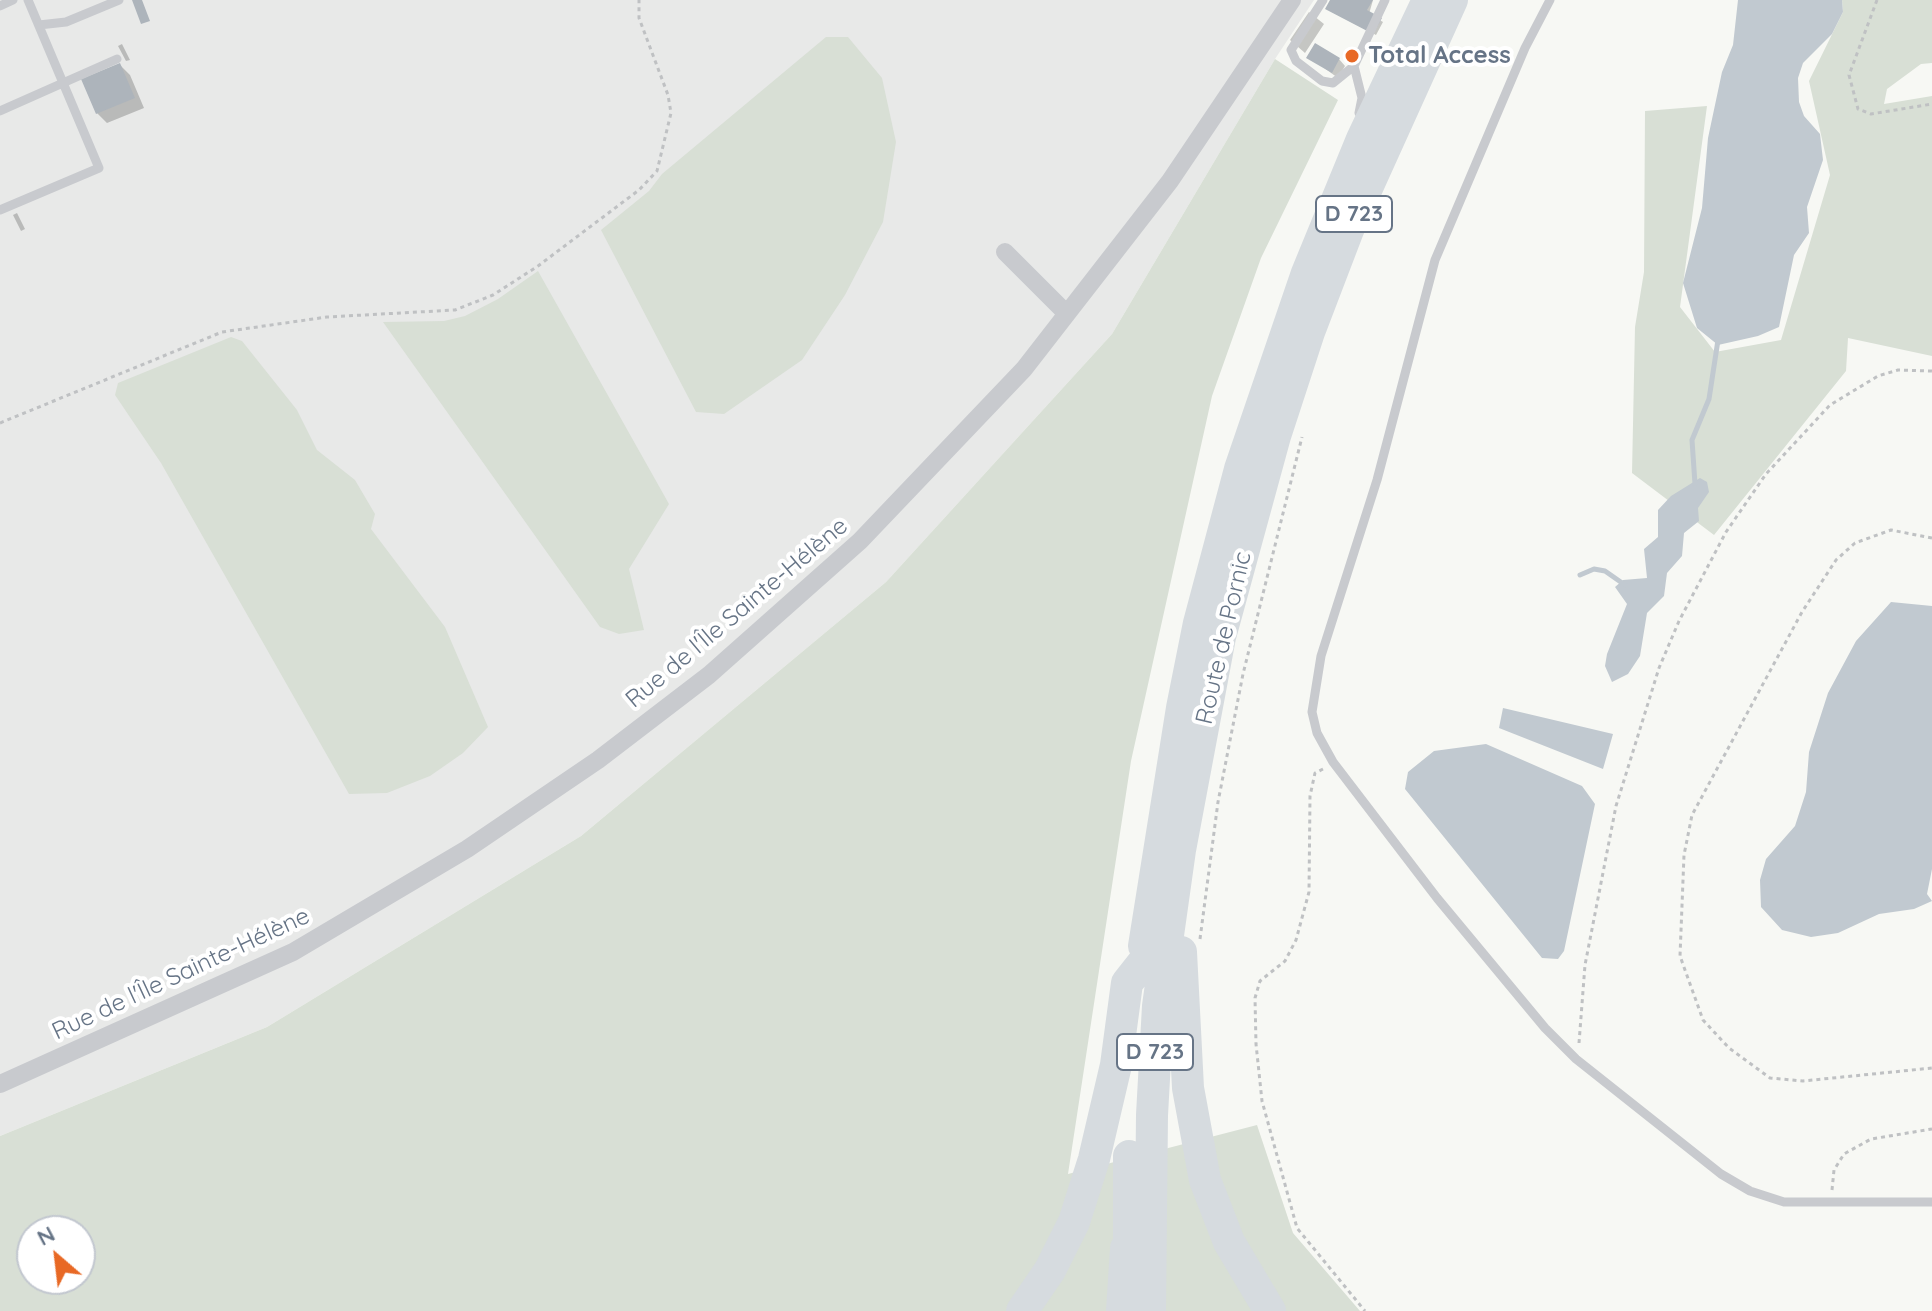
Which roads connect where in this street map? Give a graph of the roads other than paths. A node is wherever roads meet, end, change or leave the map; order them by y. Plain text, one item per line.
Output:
1 (13, 0) edge
2 (28, 0) edge
3 (119, 0) edge
4 (1292, 0) edge
5 (1323, 0) edge
6 (1385, 0) edge
7 (1428, 0) edge
8 (1452, 0) edge
9 (1550, 0) edge
10 (0, 6) edge
11 (39, 25) junction
12 (117, 59) dead end
13 (1354, 66) junction
14 (63, 81) junction
15 (0, 111) edge
16 (1356, 122) dead end
17 (0, 210) edge
18 (1005, 252) dead end
19 (1067, 314) junction
20 (1187, 807) junction
21 (1142, 964) junction
22 (0, 1084) edge
23 (1932, 1202) edge
24 (1128, 1220) junction
25 (1022, 1311) edge
26 (1122, 1311) edge
27 (1131, 1311) edge
28 (1150, 1311) edge
29 (1270, 1311) edge

1 - 10 lane
2 - 11 lane
3 - 11 lane
4 - 19 street, Rue de l'Île Sainte-Hélène
5 - 13 lane
6 - 13 lane
7 - 21 highway, Route de Pornic / D 723
8 - 20 highway, Route de Pornic / D 723
9 - 23 lane
11 - 14 lane
12 - 14 lane
13 - 16 lane
14 - 15 lane
14 - 17 lane
18 - 19 street
19 - 22 street, Rue de l'Île Sainte-Hélène
20 - 28 highway, Route de Pornic / D 723
20 - 29 highway
21 - 24 highway, Route de Pornic / D 723
21 - 25 highway
24 - 26 highway, D 723
24 - 27 highway, Route de Pornic / D 723

